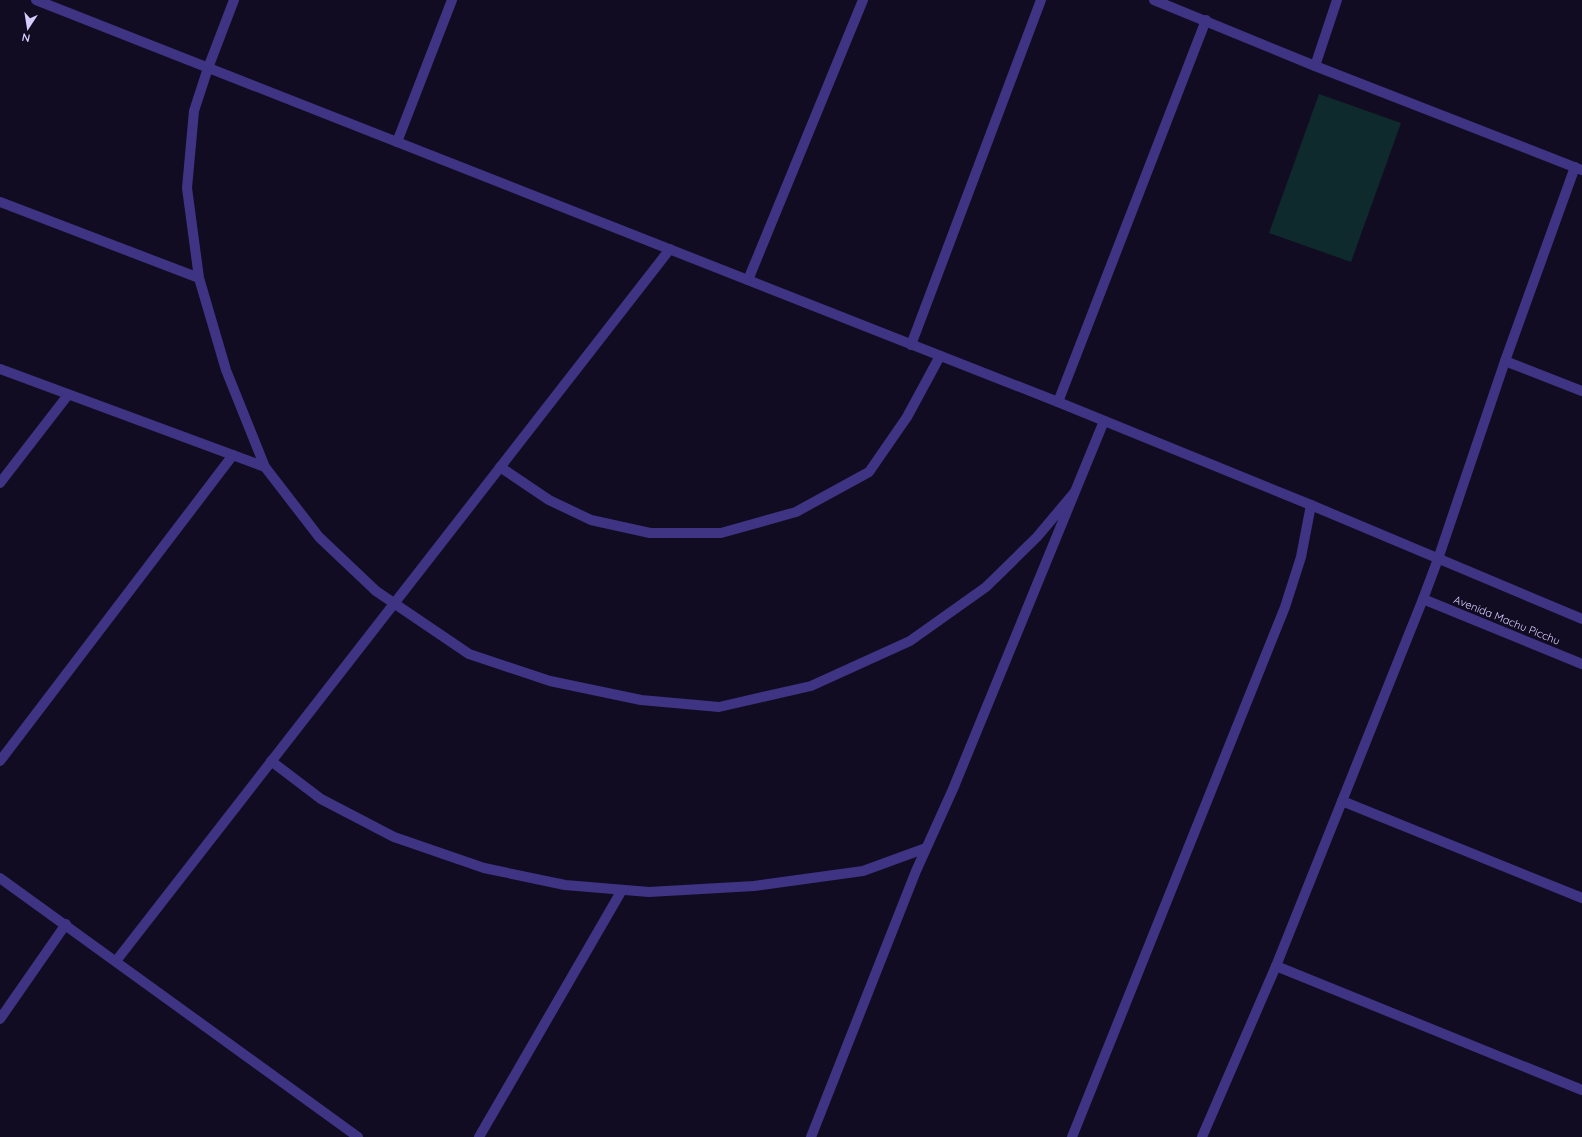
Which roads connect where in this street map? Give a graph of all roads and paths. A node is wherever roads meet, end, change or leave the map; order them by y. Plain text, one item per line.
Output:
1 (36, 0) edge
2 (234, 0) edge
3 (452, 0) edge
4 (863, 0) edge
5 (1041, 0) edge
6 (1154, 0) edge
7 (1337, 0) edge
8 (1206, 20) junction
9 (1315, 66) junction
10 (208, 68) junction
11 (397, 142) junction
12 (1579, 169) edge
13 (0, 202) edge
14 (670, 250) junction
15 (199, 278) junction
16 (748, 280) junction
17 (911, 344) junction
18 (940, 356) junction
19 (1505, 360) junction
20 (0, 369) edge
21 (1582, 391) edge
22 (68, 395) junction
23 (1058, 402) junction
24 (1104, 421) junction
25 (233, 456) junction
26 (265, 467) junction
27 (500, 467) junction
28 (0, 482) edge
29 (1074, 493) junction
30 (1311, 504) junction
31 (1438, 559) junction
32 (1422, 599) junction
33 (394, 603) junction
34 (1582, 619) edge
35 (1582, 664) edge
36 (0, 761) edge
37 (271, 761) junction
38 (1342, 801) junction
39 (926, 848) junction
40 (0, 878) edge
41 (622, 890) junction
42 (1582, 898) edge
43 (66, 924) junction
44 (116, 961) junction
45 (1276, 966) junction
46 (0, 1019) edge
47 (1582, 1090) edge
48 (358, 1137) edge
49 (478, 1137) edge
50 (811, 1137) edge
51 (1072, 1137) edge
52 (1202, 1137) edge

1 - 10 street
2 - 10 street
3 - 11 street
4 - 16 street
5 - 17 street
6 - 8 street
7 - 9 street
8 - 9 street
8 - 23 street
9 - 12 street
10 - 11 street
10 - 15 street
11 - 14 street
12 - 19 street
13 - 15 street
14 - 16 street
14 - 27 street
15 - 26 street
16 - 17 street
17 - 18 street
18 - 23 street
18 - 27 street
19 - 21 street
19 - 31 street
20 - 22 street
22 - 25 street
22 - 28 street
23 - 24 street
24 - 29 street
24 - 30 street
25 - 26 street
25 - 36 street
26 - 33 street
27 - 33 street
29 - 33 street
29 - 39 street
30 - 31 street
30 - 51 street
31 - 32 street
31 - 34 street
32 - 35 street, Avenida Machu Picchu
32 - 38 street
33 - 37 street
37 - 41 street
37 - 44 street
38 - 42 street
38 - 45 street
39 - 41 street
39 - 50 street
40 - 43 street
41 - 49 street
43 - 44 street
43 - 46 street
44 - 48 street
45 - 47 street
45 - 52 street

